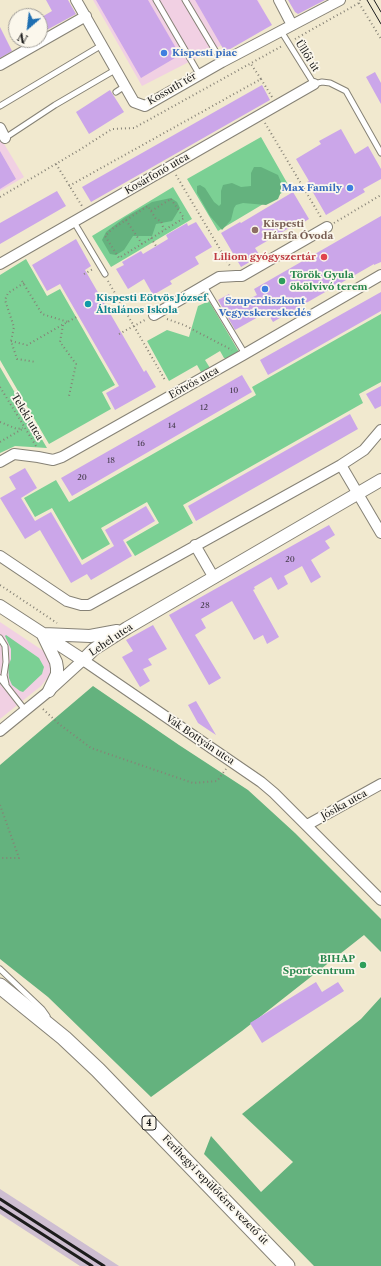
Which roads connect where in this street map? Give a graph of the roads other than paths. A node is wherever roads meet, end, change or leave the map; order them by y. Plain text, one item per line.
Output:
1 (76, 0) edge
2 (156, 0) edge
3 (185, 0) edge
4 (279, 0) edge
5 (340, 0) edge
6 (86, 16) junction
7 (292, 25) junction
8 (281, 31) junction
9 (102, 45) junction
10 (222, 62) junction
11 (0, 65) edge
12 (115, 70) junction
13 (199, 74) junction
14 (314, 84) junction
15 (125, 86) junction
16 (116, 92) dead end
17 (0, 106) edge
18 (0, 128) edge
19 (5, 138) joint
20 (381, 152) edge
21 (74, 222) junction
22 (327, 227) road end
23 (0, 264) edge
24 (105, 274) road end
25 (381, 275) edge
26 (204, 286) junction
27 (154, 315) road end
28 (245, 353) junction
29 (381, 430) edge
30 (0, 462) edge
31 (341, 465) junction
32 (381, 480) edge
33 (358, 493) junction
34 (381, 533) edge
35 (195, 545) junction
36 (0, 556) edge
37 (214, 578) junction
38 (0, 606) edge
39 (127, 628) junction
40 (43, 634) junction
41 (0, 638) edge
42 (83, 660) junction
43 (0, 678) edge
44 (6, 684) junction
45 (49, 691) junction
46 (25, 710) junction
47 (0, 731) edge
48 (381, 784) edge
49 (307, 825) junction
50 (381, 900) edge
51 (0, 969) edge
52 (0, 986) edge
53 (64, 1038) junction
54 (287, 1266) edge

1 - 6 street, Kossuth tér
2 - 13 lane
3 - 10 lane
4 - 7 street
5 - 7 street, Kossuth tér
6 - 9 street, Kossuth tér
6 - 11 street
7 - 8 street, Kossuth tér
8 - 10 street, Kossuth tér
8 - 14 lane, Üllői út
9 - 12 street, Kossuth tér
9 - 17 lane
10 - 13 street, Kossuth tér
12 - 15 street, Kossuth tér
12 - 19 lane
13 - 15 street, Kossuth tér
14 - 20 lane, Üllői út
14 - 21 street, Kosárfonó utca
15 - 16 lane
18 - 19 street
21 - 23 street, Kosárfonó utca
21 - 24 lane
22 - 26 street
25 - 28 street, Eötvös utca
26 - 27 street
26 - 28 lane
28 - 30 street, Eötvös utca
29 - 31 street
31 - 33 street
31 - 35 street
32 - 33 street, Lehel utca
33 - 34 street
33 - 37 street, Lehel utca
35 - 36 street
35 - 37 street
37 - 39 street, Lehel utca
38 - 40 street, Vak Bottyán utca
39 - 40 street
39 - 42 street, Lehel utca
40 - 42 street, Vak Bottyán utca
40 - 45 street
41 - 44 lane
42 - 45 street, Lehel utca
42 - 49 street, Vak Bottyán utca
43 - 44 lane
44 - 46 lane
45 - 46 street, Lehel utca
46 - 47 street, Lehel utca
48 - 49 street, Jósika utca
49 - 50 street, Vak Bottyán utca
51 - 53 lane
52 - 53 main road, Ferihegyi repülőtérre vezető út / 4
53 - 54 main road, Ferihegyi repülőtérre vezető út / 4

